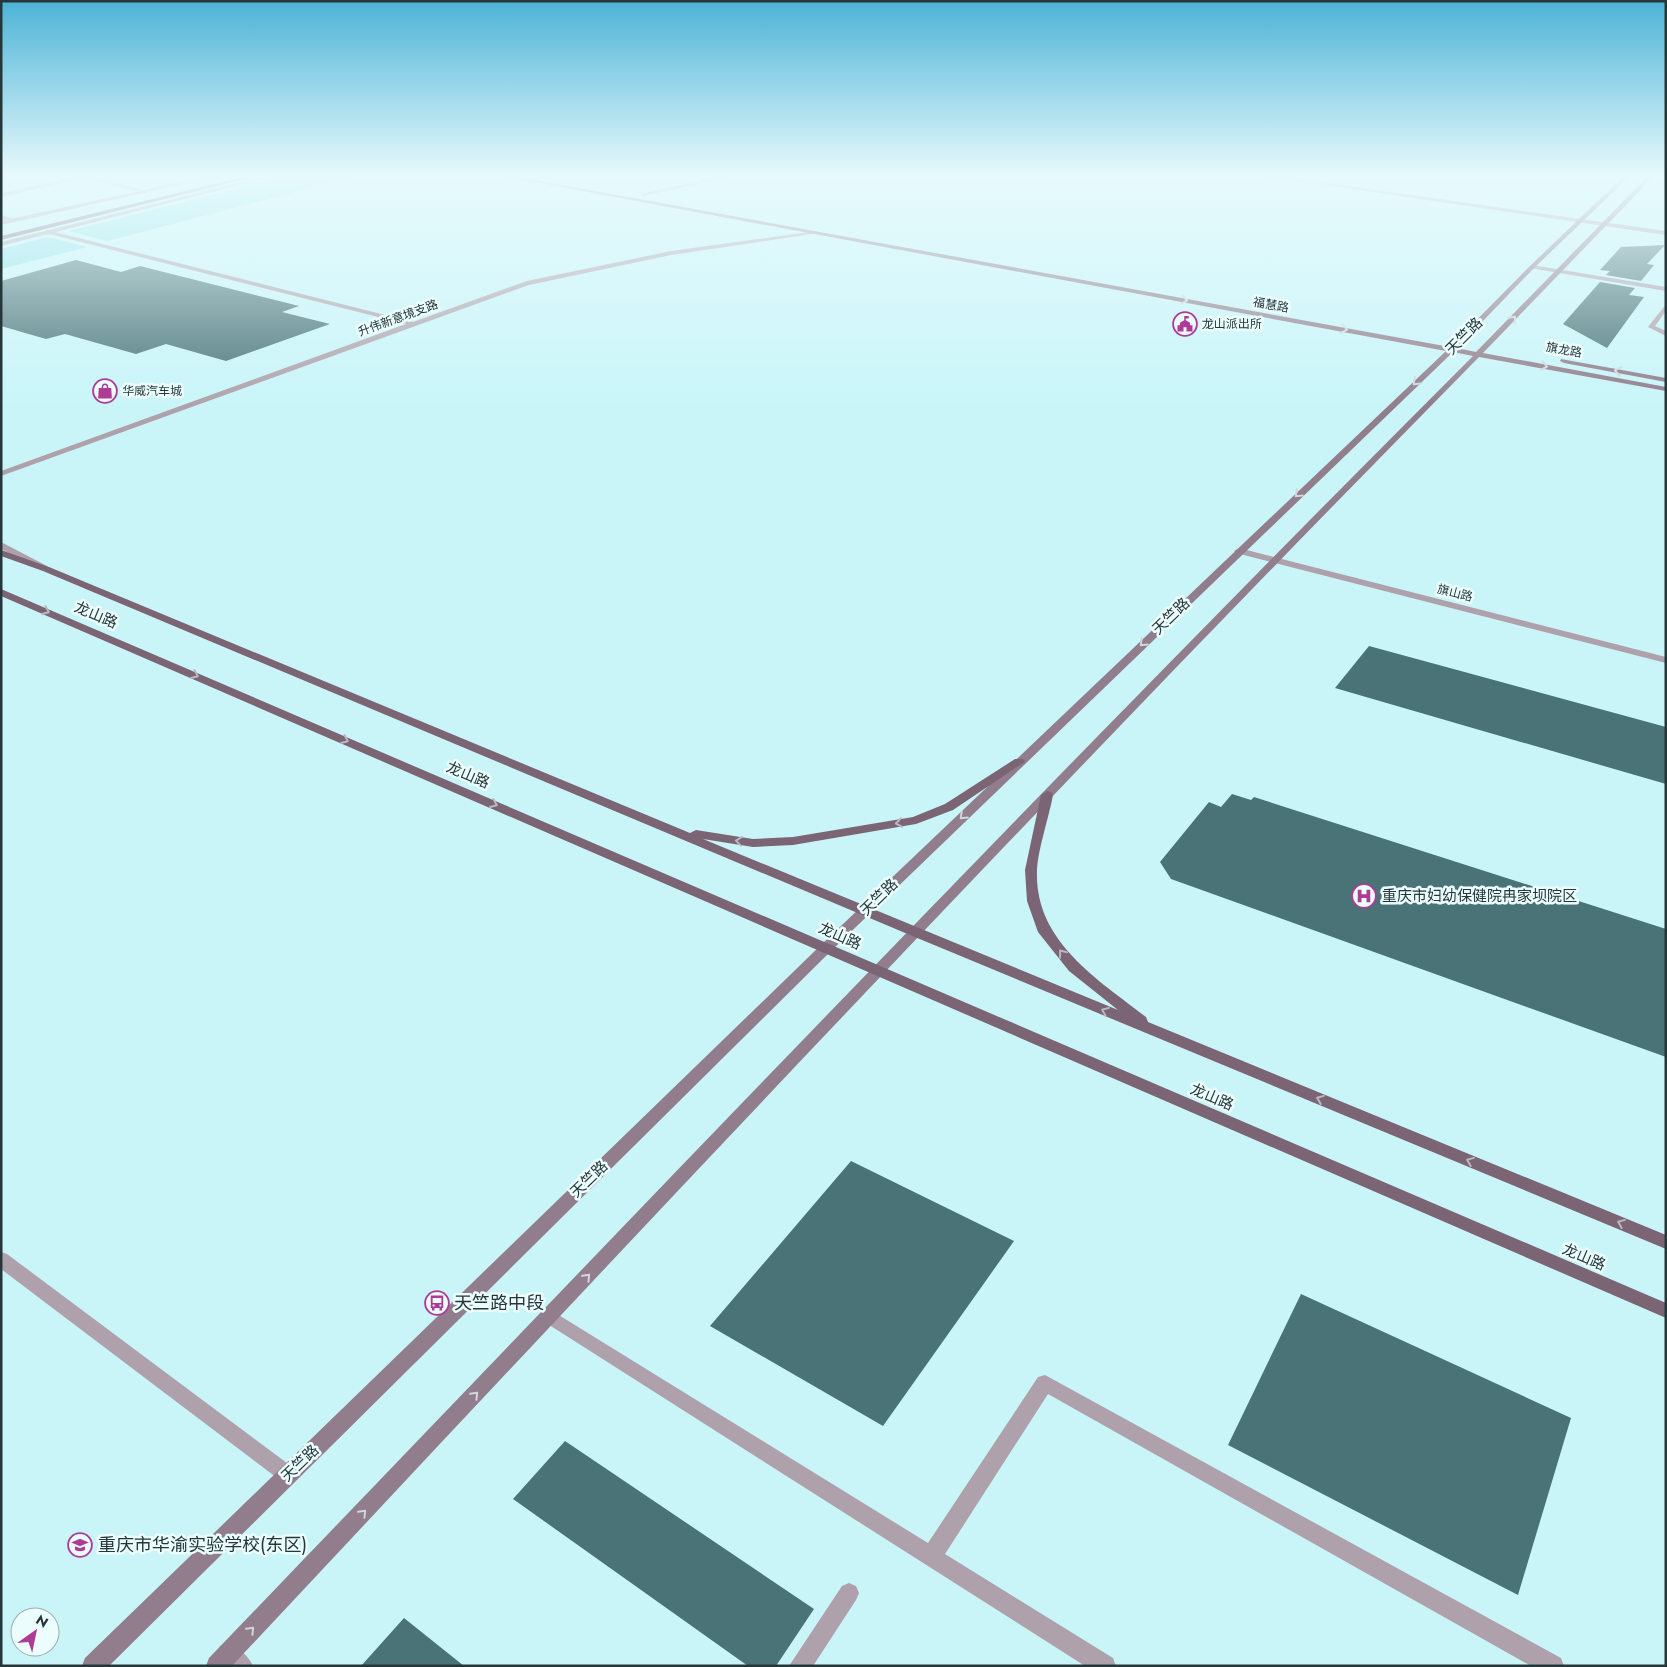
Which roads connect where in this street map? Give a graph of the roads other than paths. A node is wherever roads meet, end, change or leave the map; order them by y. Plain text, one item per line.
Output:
1 (129, 253) edge
2 (672, 253) edge
3 (930, 253) edge
4 (967, 253) dead end
5 (1547, 253) edge
6 (1577, 253) edge
7 (987, 257) dead end
8 (1532, 267) junction
9 (1558, 272) junction
10 (1666, 289) edge
11 (1666, 306) edge
12 (412, 324) junction
13 (1666, 334) edge
14 (1453, 344) junction
15 (1468, 344) dead end
16 (1481, 349) junction
17 (1495, 349) dead end
18 (1552, 359) dead end
19 (1666, 380) edge
20 (1666, 389) edge
21 (1, 474) edge
22 (1, 545) edge
23 (1239, 551) junction
24 (1, 553) edge
25 (1274, 559) junction
26 (46, 569) junction
27 (1, 592) edge
28 (1666, 660) edge
29 (1020, 761) junction
30 (1048, 795) junction
31 (671, 830) junction
32 (865, 910) junction
33 (915, 932) junction
34 (826, 947) junction
35 (878, 970) junction
36 (1152, 1030) junction
37 (1666, 1242) edge
38 (1, 1259) edge
39 (1666, 1311) edge
40 (549, 1316) junction
41 (288, 1475) junction
42 (932, 1556) junction
43 (849, 1592) dead end
44 (229, 1662) edge
45 (93, 1666) edge
46 (800, 1666) edge
47 (1105, 1666) edge
48 (1553, 1666) edge

1 - 12 street
2 - 12 street, 升伟新意境支路
3 -> 14 main road, 福慧路
4 - 7 main road
5 - 8 main road, 天竺路
6 - 9 main road, 天竺路
8 - 9 street
8 - 14 main road, 天竺路
9 - 10 street
16 -> 9 main road, 天竺路
11 - 13 street
12 - 21 street, 升伟新意境支路
14 - 15 main road
14 - 16 main road, 福慧路
14 -> 23 main road, 天竺路
16 - 17 main road
16 -> 20 main road
16 - 25 main road, 天竺路
19 -> 18 main road, 旗龙路
22 - 26 street
23 - 25 street, 旗山路
23 -> 29 main road, 天竺路
24 - 26 main road, 龙山路
25 - 28 street, 旗山路
25 - 30 main road, 天竺路
26 - 31 main road, 龙山路
27 -> 34 main road, 龙山路
29 -> 31 main road
29 -> 32 main road, 天竺路
30 - 33 main road, 天竺路
36 -> 30 main road
31 - 32 main road, 龙山路
32 - 33 main road, 龙山路
32 - 34 main road, 天竺路
33 - 35 main road, 天竺路
36 -> 33 main road, 龙山路
34 - 35 main road, 龙山路
34 - 41 main road, 天竺路
35 - 39 main road, 龙山路
40 -> 35 main road, 天竺路
37 -> 36 main road, 龙山路
38 - 41 street
40 - 42 street
44 -> 40 main road, 天竺路
41 - 45 main road, 天竺路
42 - 47 street
42 - 48 street
43 - 46 street

